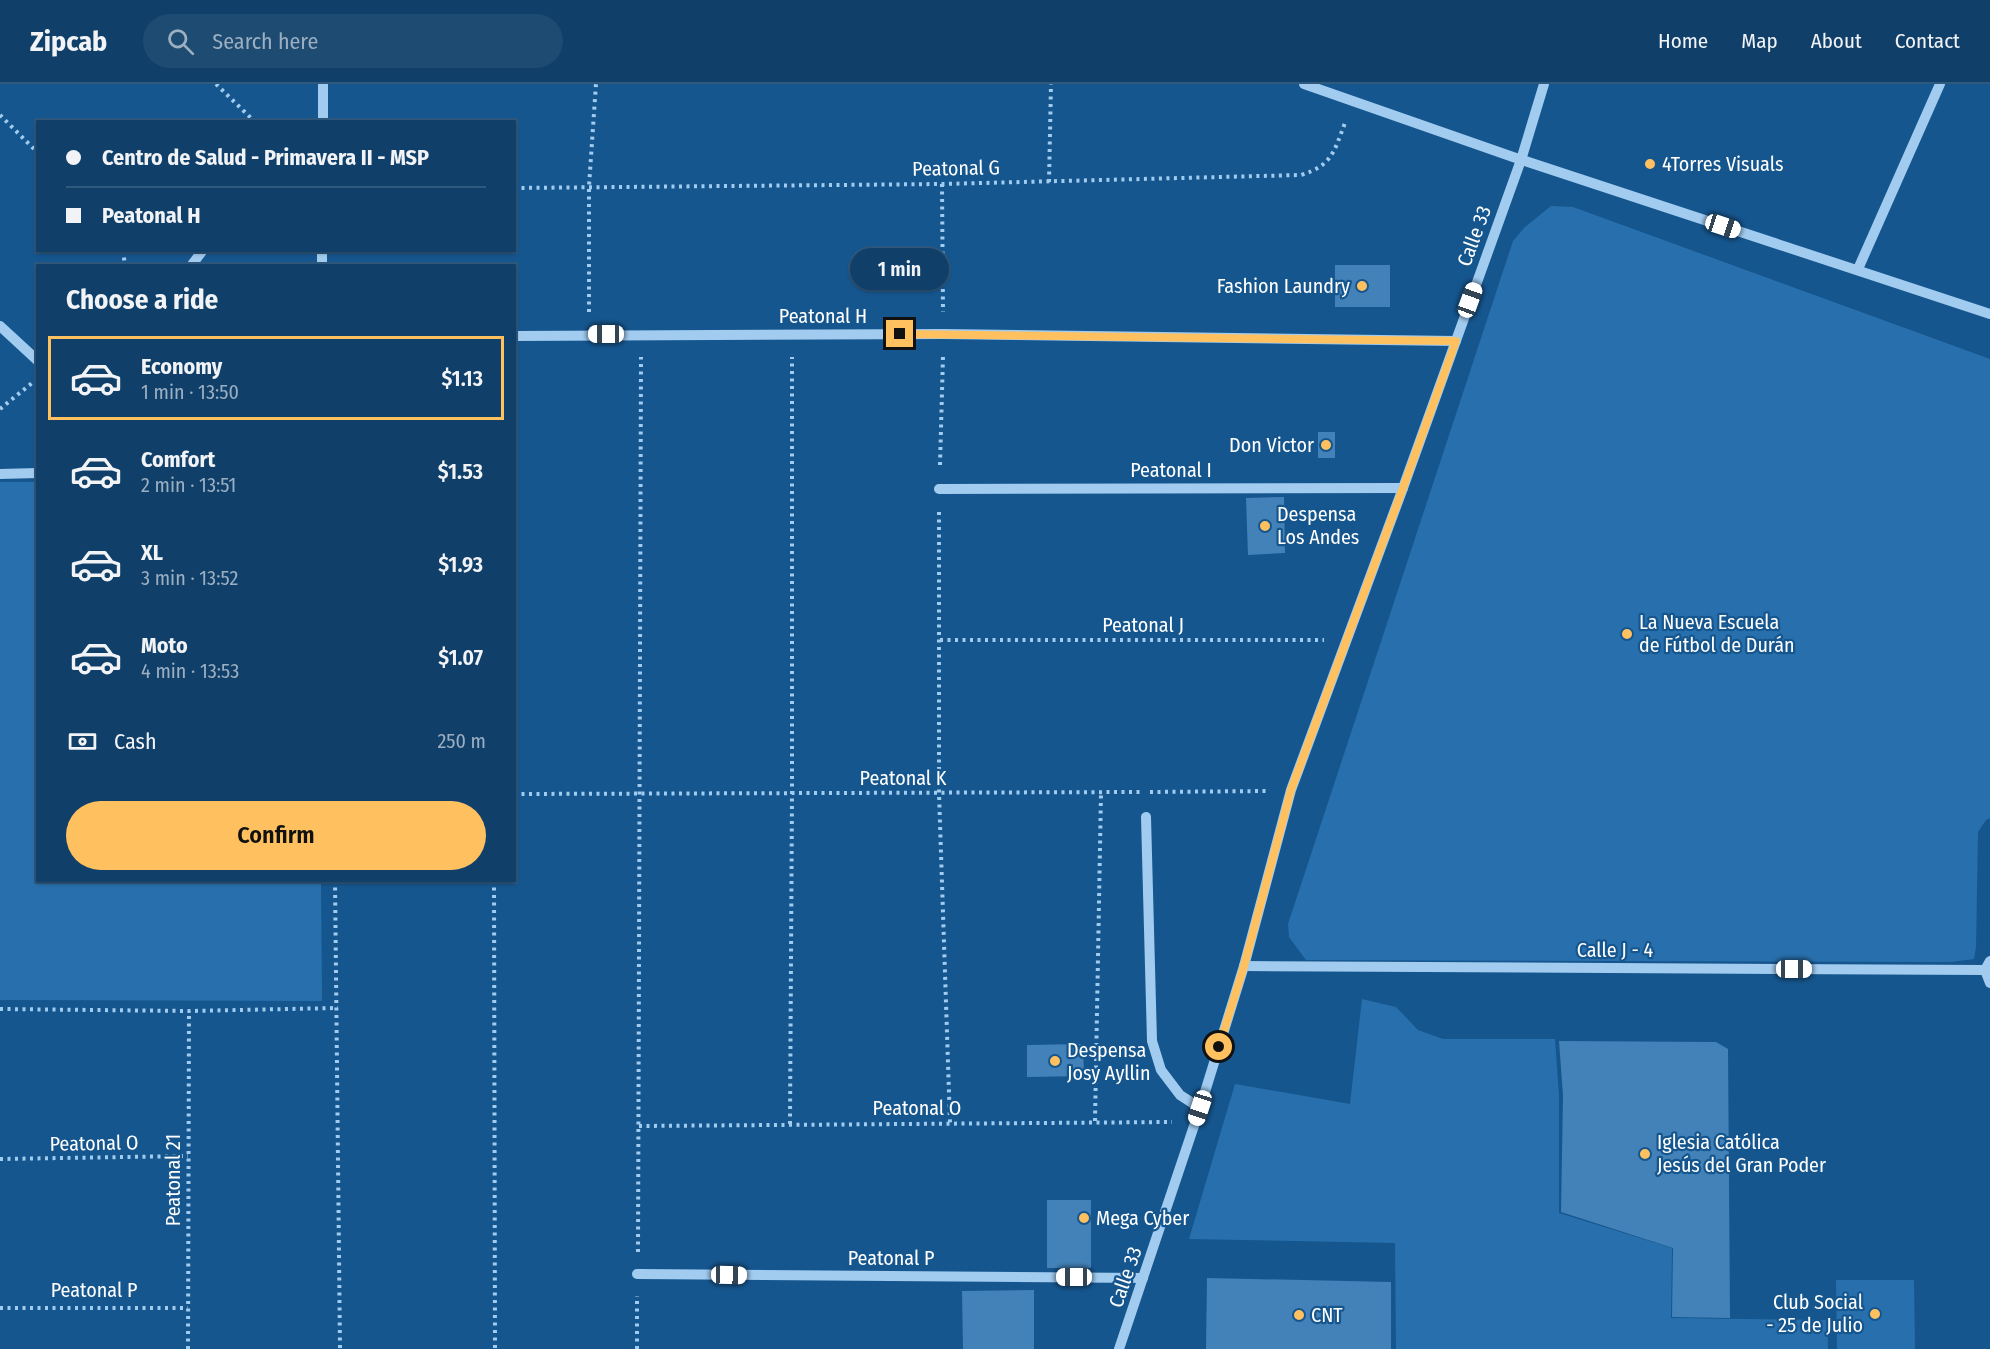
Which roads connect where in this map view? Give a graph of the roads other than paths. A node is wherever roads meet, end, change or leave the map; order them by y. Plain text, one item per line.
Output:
1 (323, 84) edge
2 (1305, 84) edge
3 (1544, 84) edge
4 (1940, 84) edge
5 (323, 120) edge
6 (1521, 160) junction
7 (1858, 269) junction
8 (1990, 314) edge
9 (0, 326) edge
10 (516, 336) edge
11 (1456, 341) junction
12 (36, 359) edge
13 (36, 473) edge
14 (0, 474) edge
15 (1403, 488) junction
16 (939, 489) road end
17 (1146, 817) dead end
18 (1988, 965) edge
19 (1244, 966) junction
20 (1990, 983) edge
21 (1200, 1108) junction
22 (637, 1274) road end
23 (1143, 1278) junction
24 (1119, 1349) edge

1 - 5 street
2 - 6 street
3 - 6 street, Calle 33
4 - 7 street
6 - 7 street
6 - 11 street, Calle 33
7 - 8 street
9 - 12 street
10 - 11 street, Peatonal H
11 - 15 street, Calle 33
13 - 14 street
15 - 16 street, Peatonal I
15 - 19 street, Calle 33
17 - 21 street
18 - 19 street, Calle J - 4
18 - 20 street
19 - 21 street, Calle 33
21 - 23 street, Calle 33
22 - 23 street, Peatonal P
23 - 24 street, Calle 33

